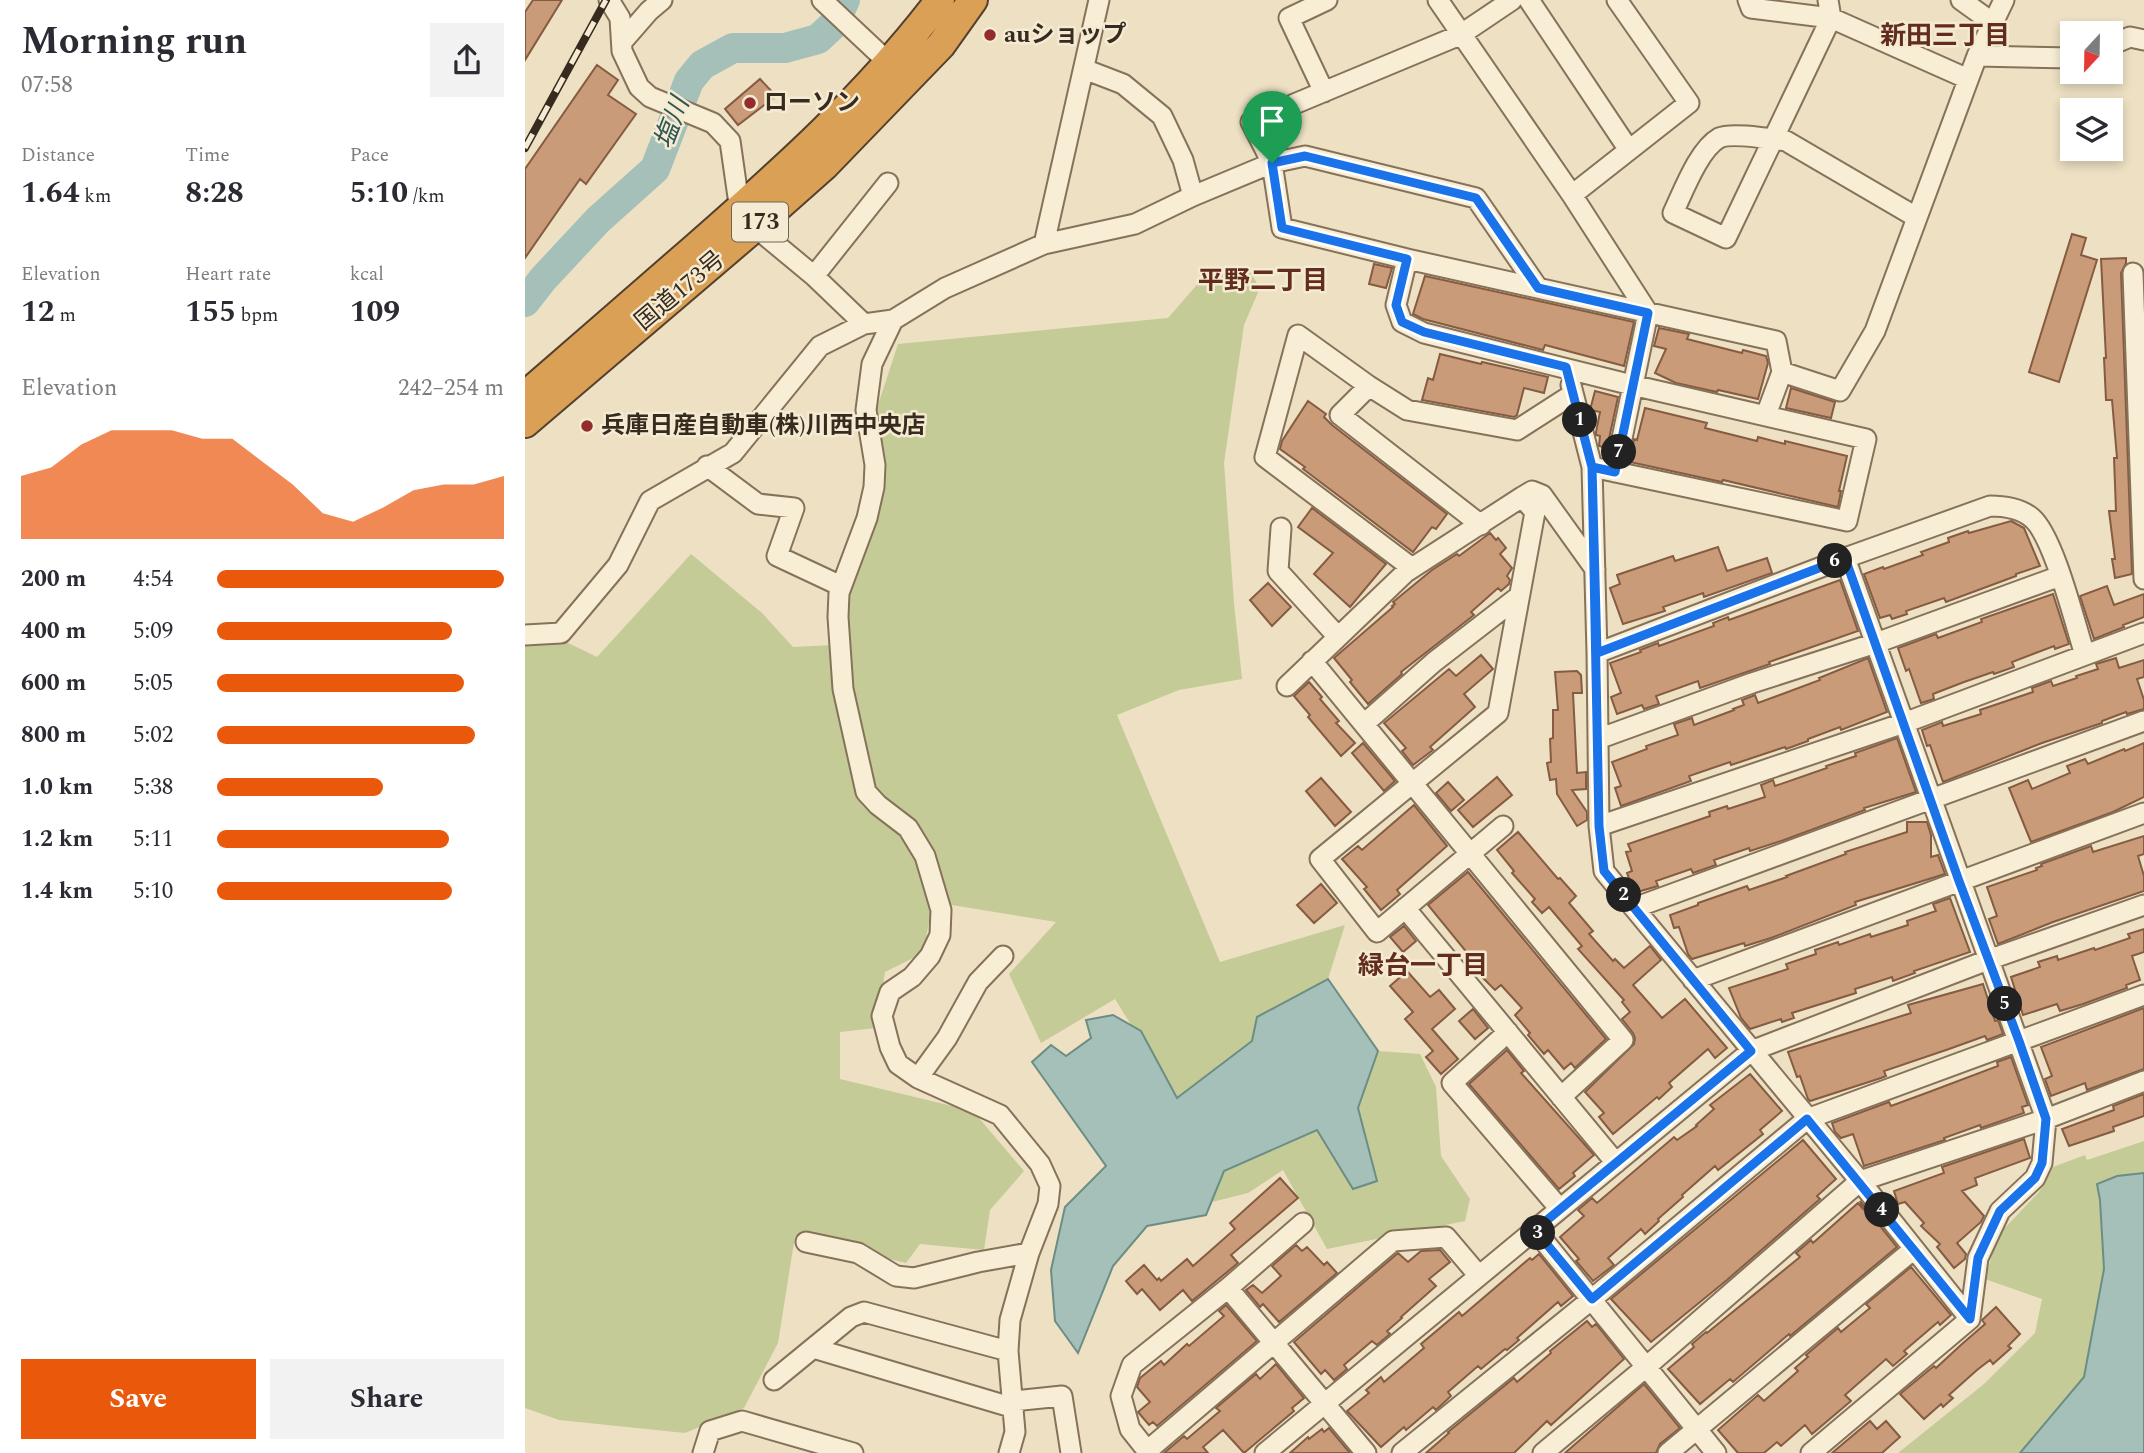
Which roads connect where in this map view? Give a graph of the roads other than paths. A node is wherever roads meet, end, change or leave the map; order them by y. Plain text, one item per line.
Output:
1 (662, 0) edge
2 (822, 0) edge
3 (940, 0) edge
4 (973, 0) edge
5 (1099, 0) edge
6 (1327, 0) edge
7 (1438, 0) edge
8 (1512, 0) edge
9 (1529, 0) edge
10 (1617, 0) edge
11 (1748, 0) edge
12 (1961, 0) edge
13 (2004, 0) edge
14 (617, 4) edge
15 (1830, 9) edge
16 (1993, 23) junction
17 (1461, 34) junction
18 (2123, 40) edge
19 (2144, 40) edge
20 (622, 42) junction
21 (1977, 56) junction
22 (2060, 58) edge
23 (889, 63) junction
24 (1084, 69) junction
25 (1968, 79) junction
26 (1324, 92) junction
27 (1773, 139) junction
28 (1629, 150) junction
29 (1272, 163) junction
30 (888, 183) dead end
31 (1573, 195) junction
32 (1193, 196) junction
33 (749, 217) junction
34 (1916, 217) junction
35 (1044, 244) junction
36 (1407, 259) junction
37 (2133, 273) dead end
38 (814, 276) junction
39 (1538, 288) junction
40 (1648, 313) junction
41 (893, 320) junction
42 (864, 324) junction
43 (1566, 367) junction
44 (1782, 372) junction
45 (1632, 385) junction
46 (1369, 386) junction
47 (1573, 394) junction
48 (525, 396) edge
49 (1766, 415) junction
50 (525, 423) edge
51 (2141, 443) edge
52 (707, 466) junction
53 (1592, 467) junction
54 (1615, 472) junction
55 (1522, 497) junction
56 (1481, 525) junction
57 (1281, 528) dead end
58 (1845, 558) junction
59 (1412, 568) junction
60 (1595, 569) junction
61 (2060, 576) junction
62 (2144, 579) edge
63 (841, 586) junction
64 (1518, 597) junction
65 (2144, 633) edge
66 (525, 635) edge
67 (1338, 638) junction
68 (1876, 643) junction
69 (1597, 653) junction
70 (2085, 655) junction
71 (1313, 661) junction
72 (1287, 685) dead end
73 (2144, 721) edge
74 (1904, 723) junction
75 (1364, 724) junction
76 (1598, 739) junction
77 (1413, 783) junction
78 (1932, 800) junction
79 (2144, 813) edge
80 (1503, 826) dead end
81 (1599, 826) junction
82 (1471, 853) junction
83 (1959, 881) junction
84 (2144, 905) edge
85 (1405, 908) junction
86 (1634, 908) junction
87 (1003, 956) dead end
88 (1987, 960) junction
89 (1693, 980) junction
90 (2144, 995) edge
91 (1508, 1032) junction
92 (2019, 1041) junction
93 (1751, 1051) junction
94 (918, 1078) junction
95 (2144, 1082) edge
96 (1561, 1097) junction
97 (1807, 1119) junction
98 (2046, 1119) junction
99 (1616, 1163) junction
100 (1860, 1181) junction
101 (1560, 1209) junction
102 (1303, 1223) dead end
103 (1535, 1230) junction
104 (806, 1242) dead end
105 (1914, 1249) junction
106 (1029, 1253) junction
107 (1479, 1276) junction
108 (1228, 1288) junction
109 (1592, 1299) junction
110 (1970, 1319) junction
111 (1274, 1343) junction
112 (813, 1348) junction
113 (1008, 1351) junction
114 (1646, 1367) junction
115 (774, 1380) dead end
116 (1325, 1404) junction
117 (1014, 1405) junction
118 (1696, 1429) junction
119 (1148, 1452) edge
120 (703, 1453) edge
121 (853, 1453) edge
122 (1009, 1453) edge
123 (1071, 1453) edge
124 (1265, 1453) edge
125 (1366, 1453) edge
126 (1402, 1453) edge
127 (1543, 1453) edge
128 (1668, 1453) edge
129 (1716, 1453) edge
130 (1811, 1453) edge

1 - 20 street
2 - 23 street
3 - 23 highway, 国道173号 / 173
4 - 33 highway, 国道173号 / 173
5 - 24 street
6 - 26 street
7 - 17 street
8 - 17 street
9 - 28 street
10 - 28 street
11 - 15 street
12 - 16 street
13 - 16 street
14 - 20 street
15 - 25 street
15 - 27 street
16 - 21 street
17 - 26 street
17 - 31 street
18 - 19 street
20 - 33 street
21 - 22 street
21 - 25 street
23 - 33 highway, 国道173号 / 173
24 - 32 street
24 - 35 street
25 - 34 street
26 - 29 street
27 - 27 street
27 - 34 street
28 - 31 street
29 - 32 street
29 - 36 street
29 - 39 street
30 - 38 street
31 - 40 street
32 - 35 street
33 - 38 street
33 - 48 highway, 国道173号 / 173
33 - 50 highway, 国道173号 / 173
34 - 44 street
35 - 41 street
36 - 39 street
36 - 43 street
37 - 51 street
38 - 42 street
39 - 40 street
40 - 44 street
40 - 45 street
41 - 42 street
41 - 63 street
42 - 52 street
43 - 45 street
43 - 47 street
44 - 49 street
45 - 49 street
45 - 54 street
46 - 47 street
46 - 56 street
46 - 59 street
47 - 53 street
49 - 54 street
51 - 62 street
52 - 63 street
52 - 66 street
53 - 54 street
53 - 60 street
55 - 56 street
55 - 60 street
55 - 64 street
56 - 59 street
57 - 67 street
58 - 61 street
58 - 68 street
58 - 69 street
59 - 67 street
60 - 69 street
61 - 68 street
61 - 70 street
63 - 94 street
64 - 75 street
64 - 77 street
65 - 70 street
67 - 71 street
68 - 74 street
68 - 76 street
69 - 76 street
70 - 74 street
71 - 72 street
71 - 75 street
73 - 78 street
74 - 78 street
74 - 81 street
75 - 77 street
76 - 81 street
77 - 82 street
77 - 85 street
78 - 83 street
78 - 86 street
79 - 83 street
80 - 82 street
81 - 86 street
82 - 85 street
82 - 96 street
83 - 88 street
83 - 89 street
84 - 88 street
85 - 91 street
86 - 89 street
87 - 94 street
88 - 92 street
88 - 93 street
89 - 93 street
90 - 92 street
91 - 96 street
91 - 101 street
92 - 97 street
92 - 98 street
93 - 97 street
93 - 99 street
94 - 106 street
95 - 98 street
96 - 99 street
97 - 100 street
97 - 109 street
98 - 100 street
98 - 110 street
99 - 101 street
100 - 105 street
100 - 114 street
101 - 103 street
102 - 108 street
103 - 107 street
103 - 109 street
104 - 106 street
105 - 110 street
105 - 118 street
106 - 113 street
107 - 111 street
107 - 116 street
108 - 111 street
108 - 119 street
109 - 114 street
109 - 126 street
110 - 130 street
111 - 116 street
111 - 119 street
112 - 113 street
112 - 115 street
112 - 117 street
113 - 117 street
114 - 118 street
114 - 127 street
116 - 124 street
116 - 125 street
117 - 122 street
117 - 123 street
118 - 128 street
118 - 129 street
120 - 121 street

